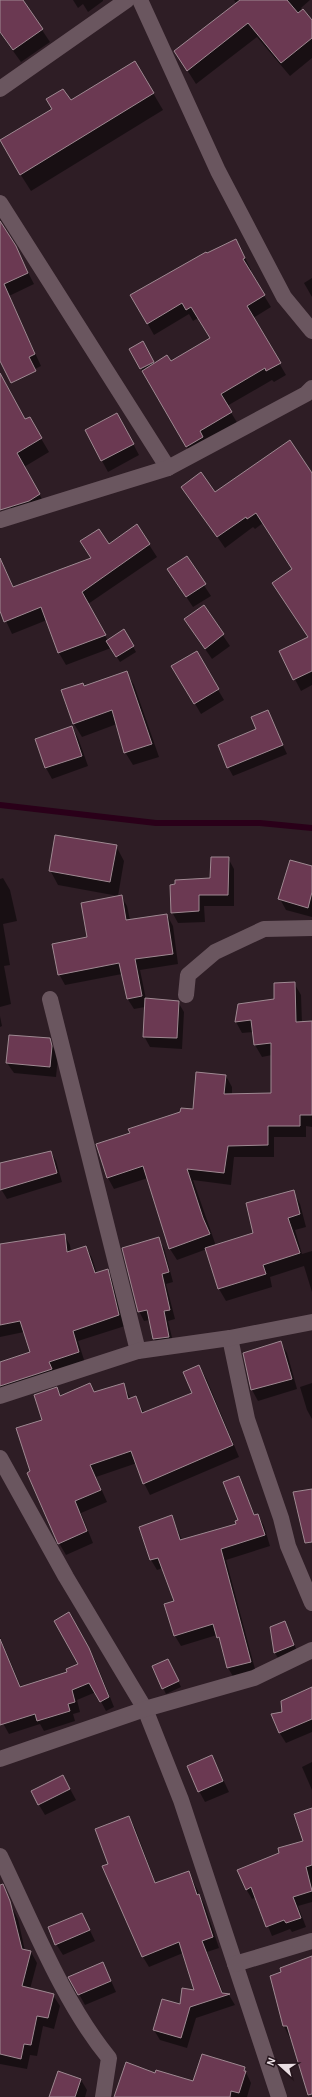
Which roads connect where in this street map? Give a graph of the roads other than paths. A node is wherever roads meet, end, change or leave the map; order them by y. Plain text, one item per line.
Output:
1 (127, 0) edge
2 (140, 0) edge
3 (0, 89) edge
4 (0, 204) edge
5 (312, 331) edge
6 (310, 395) edge
7 (168, 468) junction
8 (0, 520) edge
9 (312, 928) edge
10 (186, 995) dead end
11 (50, 999) dead end
12 (312, 1322) edge
13 (230, 1338) junction
14 (138, 1351) junction
15 (0, 1396) edge
16 (0, 1458) edge
17 (312, 1603) edge
18 (312, 1650) edge
19 (145, 1708) junction
20 (0, 1759) edge
21 (0, 1856) edge
22 (312, 1941) edge
23 (235, 1964) junction
24 (103, 2097) edge
25 (279, 2097) edge

1 - 3 street
2 - 5 street
4 - 7 street
6 - 7 street
7 - 8 street
9 - 10 street
11 - 14 street
12 - 13 street
13 - 14 street
13 - 17 street
14 - 15 street
16 - 19 street
18 - 19 street
19 - 20 street
19 - 23 street
21 - 24 street
22 - 23 street
23 - 25 street

